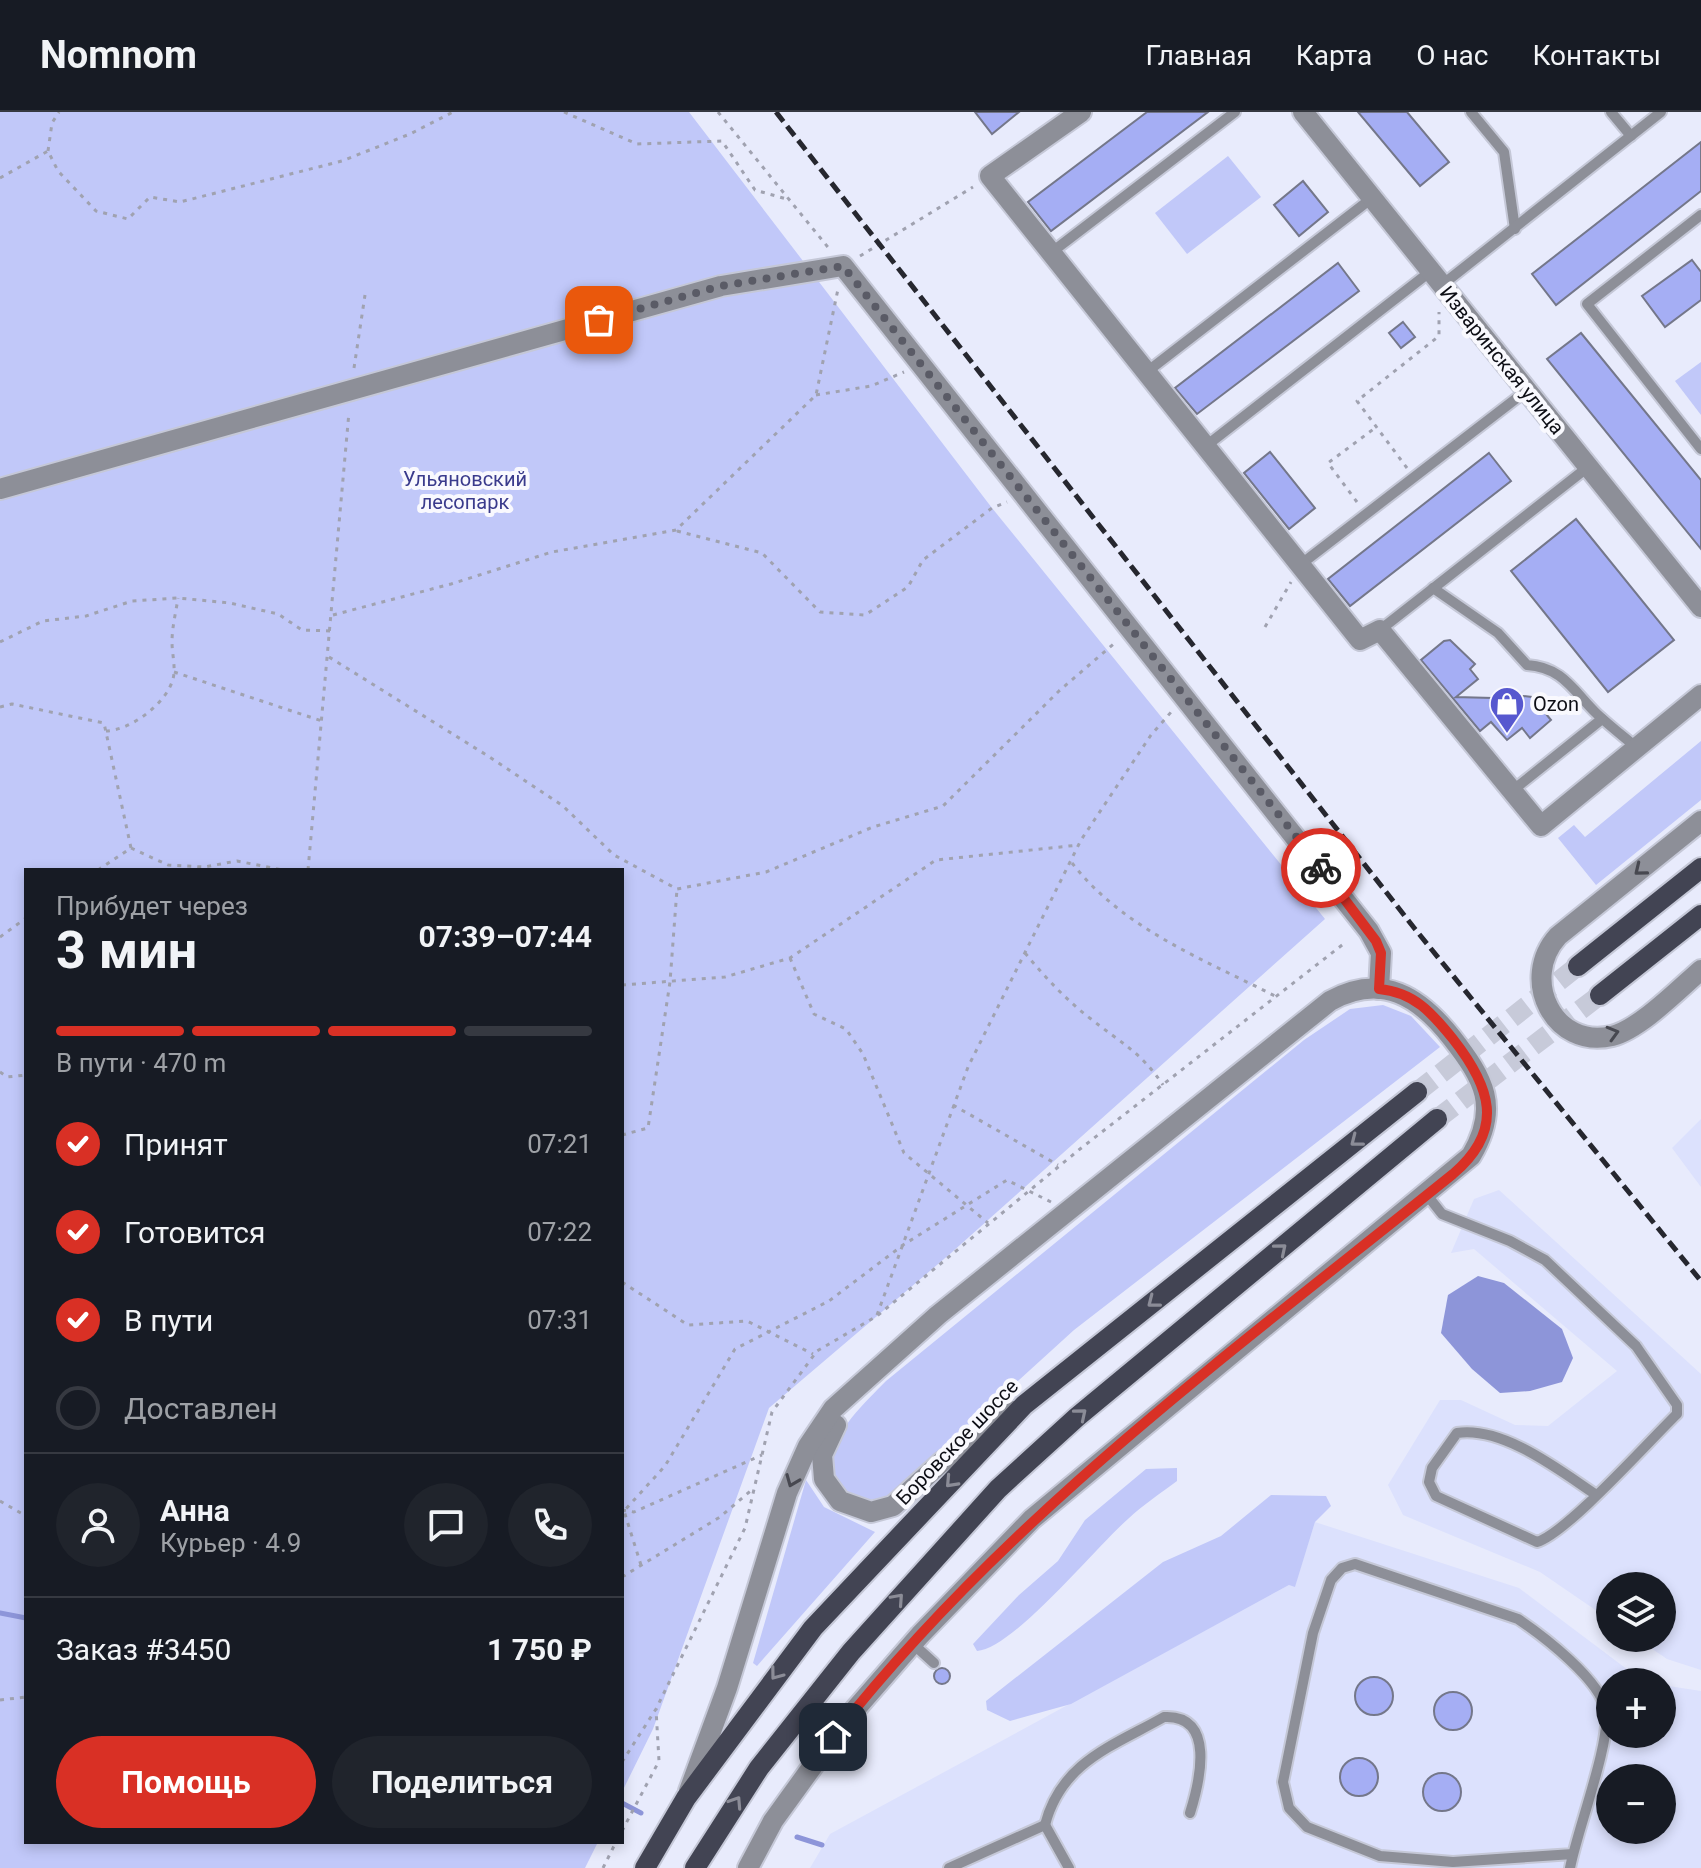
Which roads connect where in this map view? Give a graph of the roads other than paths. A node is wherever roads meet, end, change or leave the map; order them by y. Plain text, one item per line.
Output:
1 (1081, 112) edge
2 (1235, 112) edge
3 (1303, 112) edge
4 (1471, 112) edge
5 (1611, 112) edge
6 (1661, 112) edge
7 (1631, 136) junction
8 (1372, 198) junction
9 (1701, 215) edge
10 (1515, 229) junction
11 (1052, 252) junction
12 (1437, 279) junction
13 (1148, 371) junction
14 (1526, 391) junction
15 (1206, 446) junction
16 (1701, 449) edge
17 (1588, 467) junction
18 (0, 489) edge
19 (1300, 565) junction
20 (1433, 588) junction
21 (1701, 607) edge
22 (1380, 630) junction
23 (1701, 695) edge
24 (1602, 719) junction
25 (1637, 748) junction
26 (1512, 791) junction
27 (1701, 821) edge
28 (1701, 868) edge
29 (1701, 915) edge
30 (1578, 966) tunnel mouth
31 (1701, 970) edge
32 (1379, 989) junction
33 (1600, 995) tunnel mouth
34 (1417, 1092) tunnel mouth
35 (1437, 1119) tunnel mouth
36 (1427, 1195) junction
37 (869, 1374) junction
38 (1024, 1405) junction
39 (1595, 1494) junction
40 (912, 1643) junction
41 (934, 1663) dead end
42 (686, 1798) junction
43 (1190, 1813) dead end
44 (1045, 1825) junction
45 (1573, 1854) junction
46 (645, 1868) edge
47 (695, 1868) edge
48 (748, 1868) edge
49 (949, 1868) edge
50 (1069, 1868) edge
51 (1570, 1868) edge

1 - 11 street
2 - 11 lane
3 - 8 street, Изваринская улица
4 - 10 lane
5 - 7 lane
6 - 7 lane
7 - 10 lane
8 - 12 street, Изваринская улица
8 - 13 lane
9 - 16 lane
10 - 12 lane
11 - 13 street
12 - 14 street, Изваринская улица
12 - 15 lane
13 - 15 street
14 - 17 street, Изваринская улица
14 - 19 lane
15 - 19 street
17 - 20 lane
17 - 21 street, Изваринская улица
18 - 32 street
19 - 22 street
20 - 22 lane
20 - 24 lane
22 - 26 street
23 - 25 street
24 - 25 lane
24 - 26 lane
25 - 26 street
27 -> 31 street
28 - 30 main road
29 - 33 main road
32 - 36 street
32 - 37 street
34 -> 38 main road, Боровское шоссе
47 -> 35 main road
36 - 39 lane
36 - 40 street
37 - 38 street
37 -> 42 street
38 -> 42 main road, Боровское шоссе
39 - 39 lane
40 - 41 lane
40 - 48 street
42 - 46 main road, Боровское шоссе
43 - 44 lane
44 - 49 lane
44 - 50 lane
45 - 45 lane
45 - 51 lane

